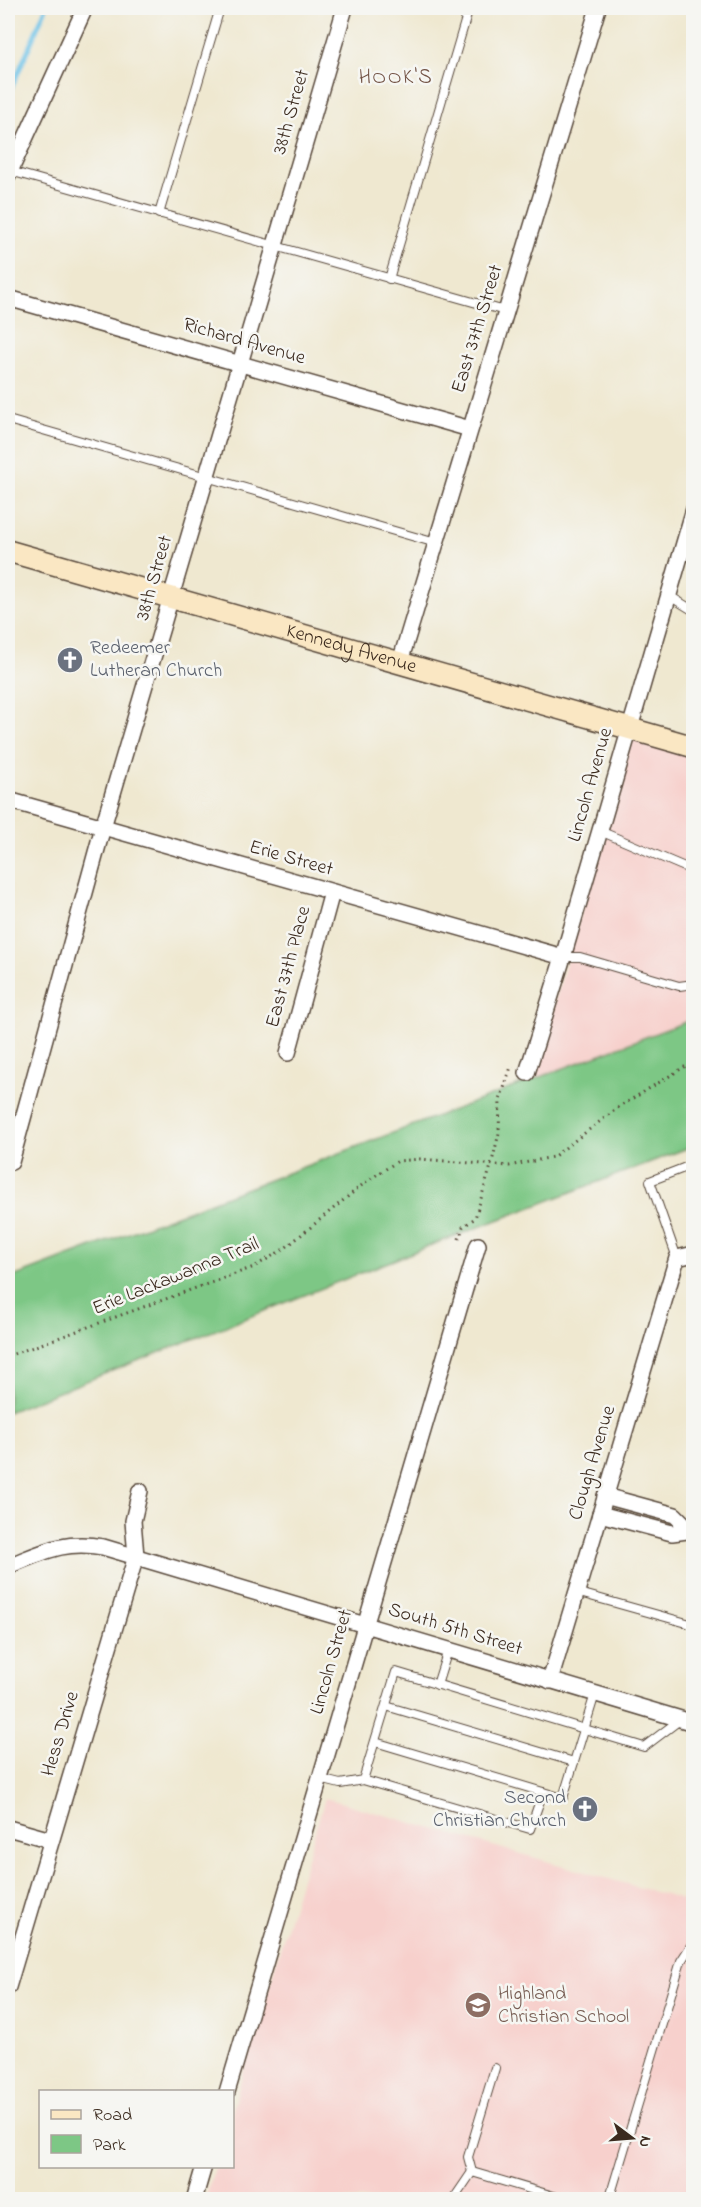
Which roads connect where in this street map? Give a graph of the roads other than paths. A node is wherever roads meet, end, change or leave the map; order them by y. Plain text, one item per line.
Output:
1 (86, 8) edge
2 (220, 8) edge
3 (345, 8) edge
4 (469, 8) edge
5 (598, 8) edge
6 (9, 174) edge
7 (159, 214) junction
8 (274, 247) junction
9 (389, 279) junction
10 (8, 298) edge
11 (505, 311) junction
12 (240, 363) junction
13 (8, 420) edge
14 (470, 429) junction
15 (207, 477) junction
16 (693, 509) edge
17 (436, 543) junction
18 (8, 551) edge
19 (668, 594) junction
20 (171, 598) junction
21 (693, 611) edge
22 (400, 662) junction
23 (629, 728) junction
24 (693, 747) edge
25 (8, 800) edge
26 (103, 827) junction
27 (600, 831) junction
28 (693, 871) edge
29 (332, 892) junction
30 (563, 957) junction
31 (693, 984) edge
32 (288, 1053) dead end
33 (526, 1073) road end
34 (11, 1162) dead end
35 (693, 1164) edge
36 (478, 1245) dead end
37 (693, 1254) edge
38 (677, 1258) junction
39 (140, 1491) dead end
40 (605, 1496) junction
41 (600, 1514) junction
42 (692, 1526) edge
43 (136, 1556) junction
44 (8, 1566) edge
45 (576, 1592) junction
46 (366, 1625) junction
47 (693, 1625) edge
48 (448, 1650) junction
49 (550, 1681) junction
50 (437, 1685) junction
51 (595, 1694) junction
52 (386, 1706) junction
53 (687, 1721) edge
54 (584, 1729) junction
55 (375, 1742) junction
56 (574, 1762) junction
57 (320, 1779) junction
58 (363, 1780) junction
59 (543, 1792) junction
60 (8, 1828) edge
61 (51, 1840) junction
62 (693, 1941) edge
63 (8, 1987) edge
64 (495, 2068) dead end
65 (227, 2090) edge
66 (204, 2168) edge
67 (472, 2172) junction
68 (556, 2198) edge
69 (198, 2199) edge
70 (453, 2199) edge
71 (567, 2199) edge
72 (609, 2199) edge

1 - 6 street
2 - 7 lane
3 - 8 street, 38th Street
4 - 9 lane
5 - 11 street, East 37th Street
6 - 7 lane
7 - 8 lane
8 - 9 lane
8 - 12 street, 38th Street
9 - 11 lane
10 - 12 street, Richard Avenue
11 - 14 street, East 37th Street
12 - 14 street, Richard Avenue
12 - 15 street, 38th Street
13 - 15 lane
14 - 17 street, East 37th Street
15 - 17 lane
15 - 20 street, 38th Street
16 - 19 street, Lincoln Avenue
17 - 22 street, East 37th Street
18 - 20 street, Kennedy Avenue
19 - 21 lane
19 - 23 street, Lincoln Avenue
20 - 22 street, Kennedy Avenue
20 - 26 street, 38th Street
22 - 23 street, Kennedy Avenue
23 - 24 street, Kennedy Avenue
23 - 27 street, Lincoln Avenue
25 - 26 street, Erie Street
26 - 29 street, Erie Street
26 - 34 street, 38th Street
27 - 28 lane
27 - 30 street, Lincoln Avenue
29 - 30 street, Erie Street
29 - 32 street, East 37th Place
30 - 31 lane
30 - 33 street, Lincoln Avenue
35 - 38 lane
36 - 46 street, Lincoln Street
37 - 38 street
38 - 40 street, Clough Avenue
39 - 43 street, Hess Drive
40 - 41 street, Clough Avenue
40 - 42 street
41 - 42 street
41 - 45 street, Clough Avenue
43 - 44 street, South 5th Street
43 - 46 street, South 5th Street
43 - 61 street, Hess Drive
45 - 47 lane
45 - 49 street, Clough Avenue
46 - 48 street, South 5th Street
46 - 57 street, Lincoln Street
48 - 49 street, South 5th Street
48 - 50 lane
49 - 51 street, South 5th Street
50 - 52 lane
50 - 54 lane
51 - 53 street, South 5th Street
51 - 54 lane
52 - 55 lane
52 - 56 lane
53 - 54 lane
54 - 56 lane
55 - 58 lane
55 - 59 lane
56 - 59 lane
57 - 58 lane
57 - 65 street, Lincoln Street
58 - 59 lane
60 - 61 street
61 - 63 street, Hess Drive
62 - 72 lane
64 - 67 lane
66 - 69 street
67 - 68 lane
67 - 70 lane
68 - 71 lane

